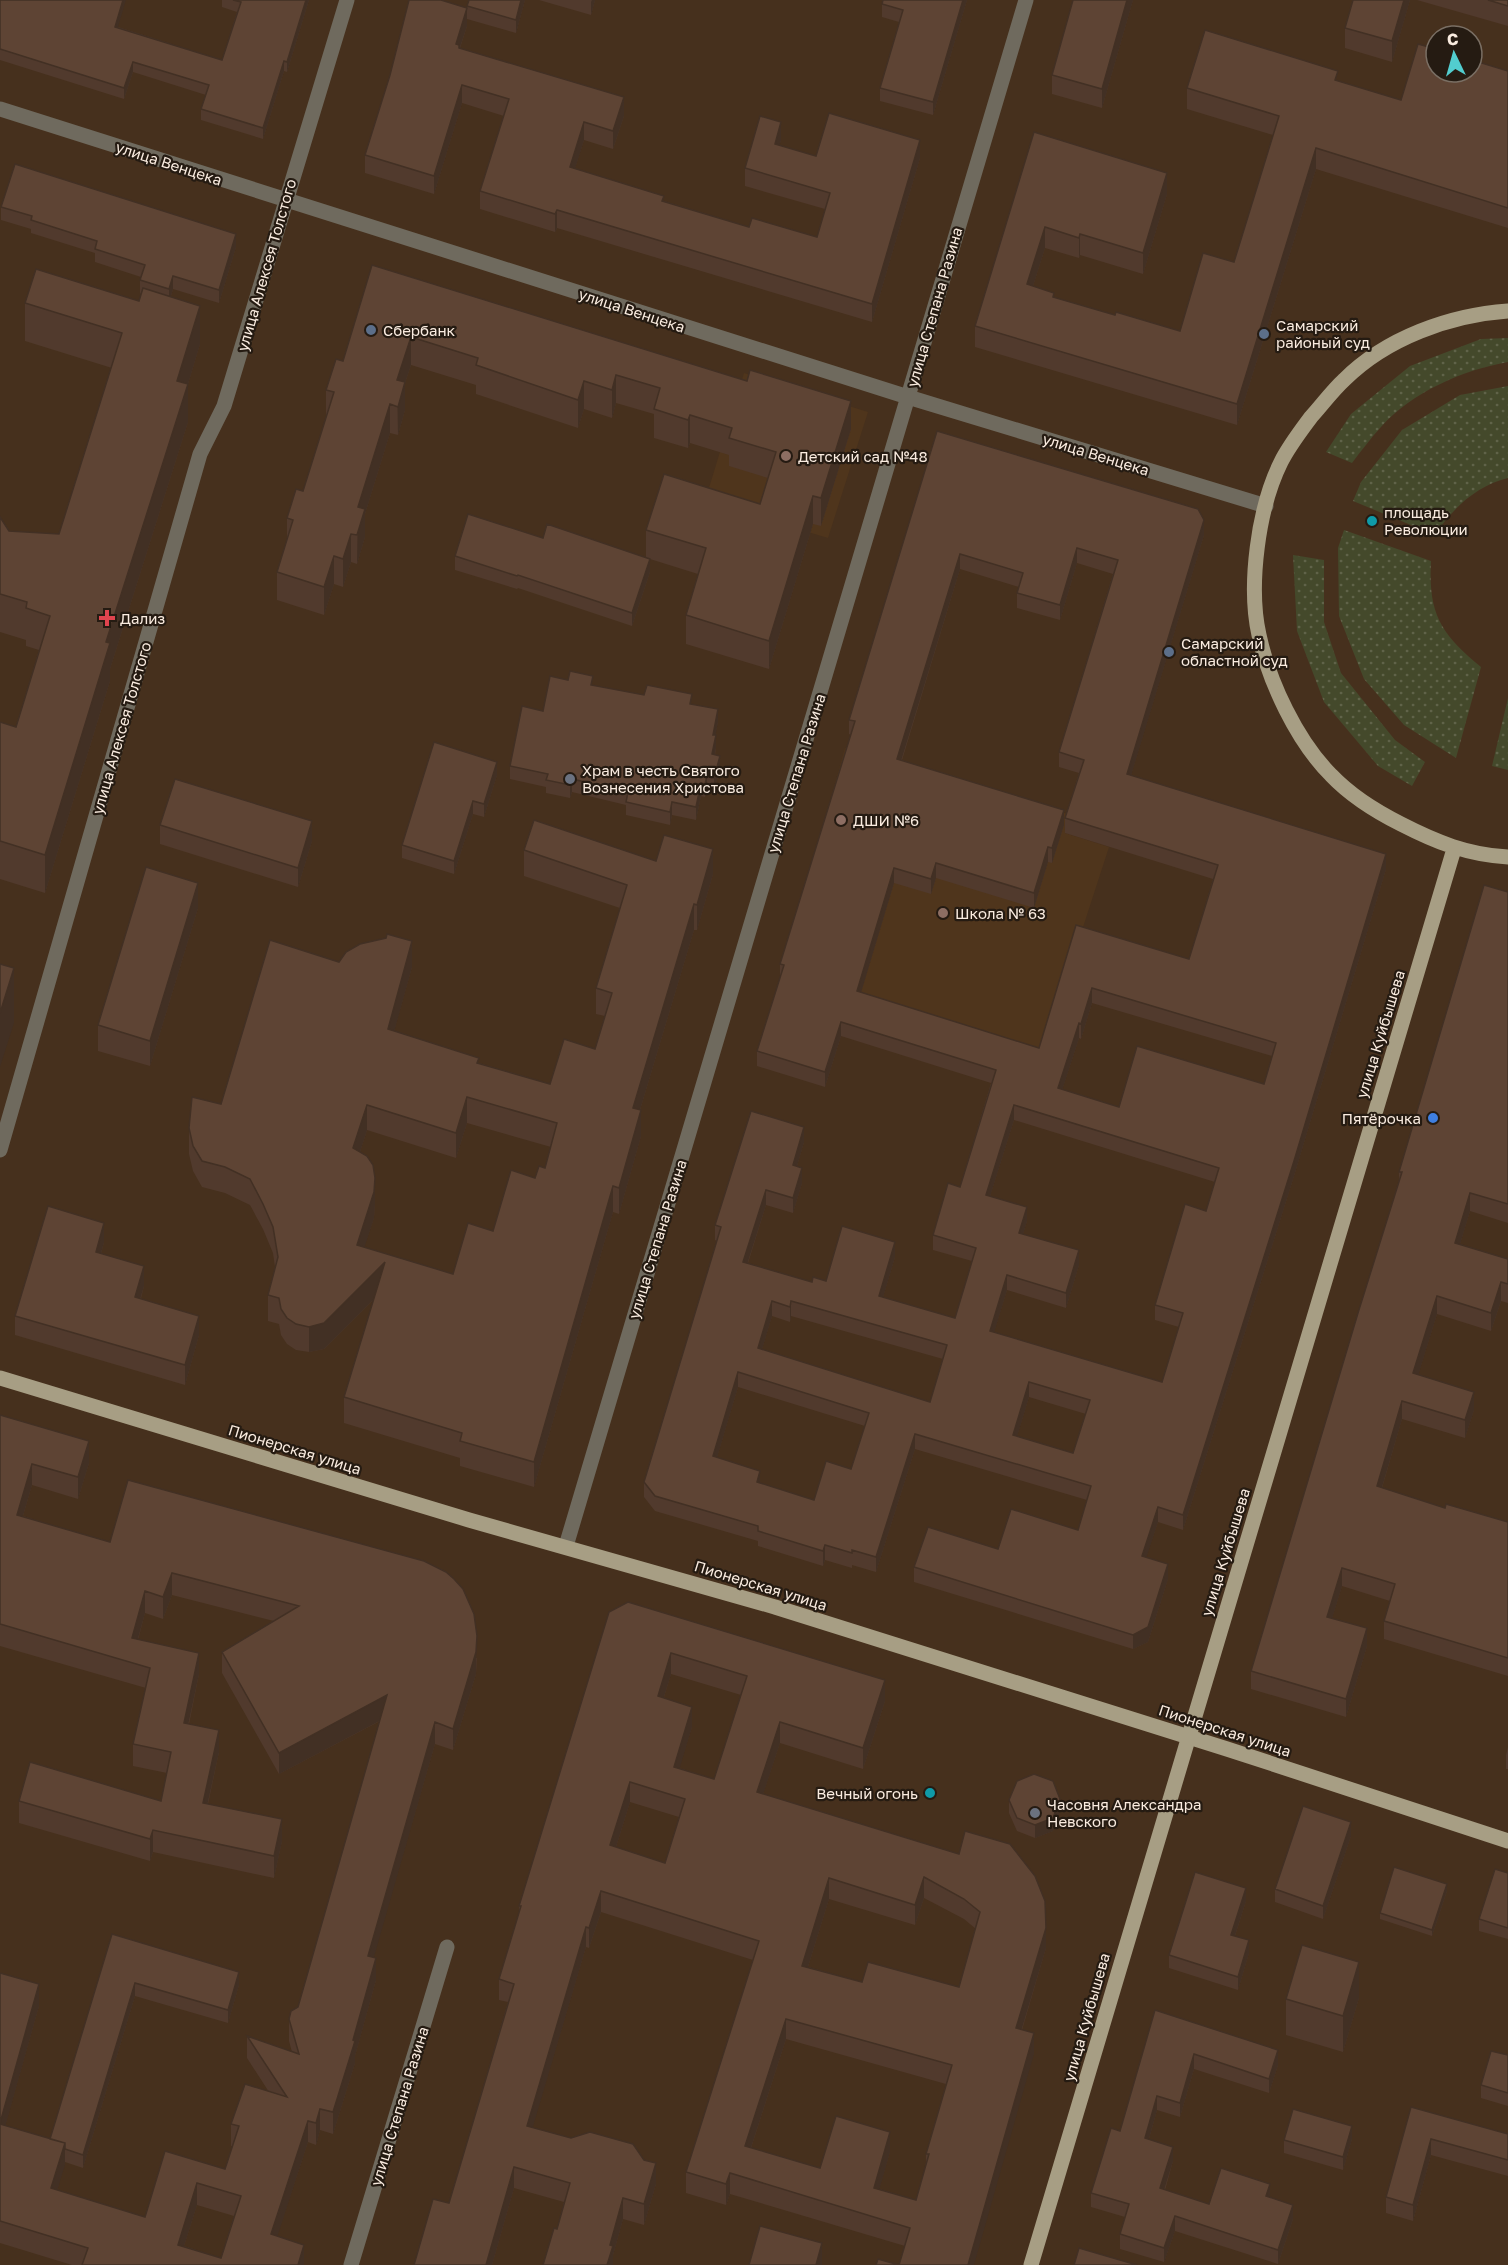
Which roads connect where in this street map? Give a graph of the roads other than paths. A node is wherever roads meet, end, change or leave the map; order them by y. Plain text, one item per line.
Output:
1 (346, 0) edge
2 (1026, 0) edge
3 (0, 109) edge
4 (285, 200) junction
5 (1508, 310) edge
6 (908, 397) junction
7 (1266, 506) junction
8 (1454, 849) junction
9 (1508, 857) edge
10 (0, 1150) edge
11 (0, 1378) edge
12 (566, 1546) junction
13 (1188, 1737) junction
14 (1508, 1841) edge
15 (447, 1947) dead end
16 (351, 2265) edge
17 (1031, 2265) edge

1 - 4 street, улица Алексея Толстого
2 - 6 street, улица Степана Разина
3 - 4 street, улица Венцека
4 - 6 street, улица Венцека
4 - 10 street, улица Алексея Толстого
5 - 7 main road
6 - 7 street, улица Венцека
6 - 12 street, улица Степана Разина
7 - 8 main road
8 - 9 main road
8 - 13 main road, улица Куйбышева
11 - 12 main road, Пионерская улица
12 - 13 main road, Пионерская улица
13 - 14 main road, Пионерская улица
13 - 17 main road, улица Куйбышева
15 - 16 street, улица Степана Разина

